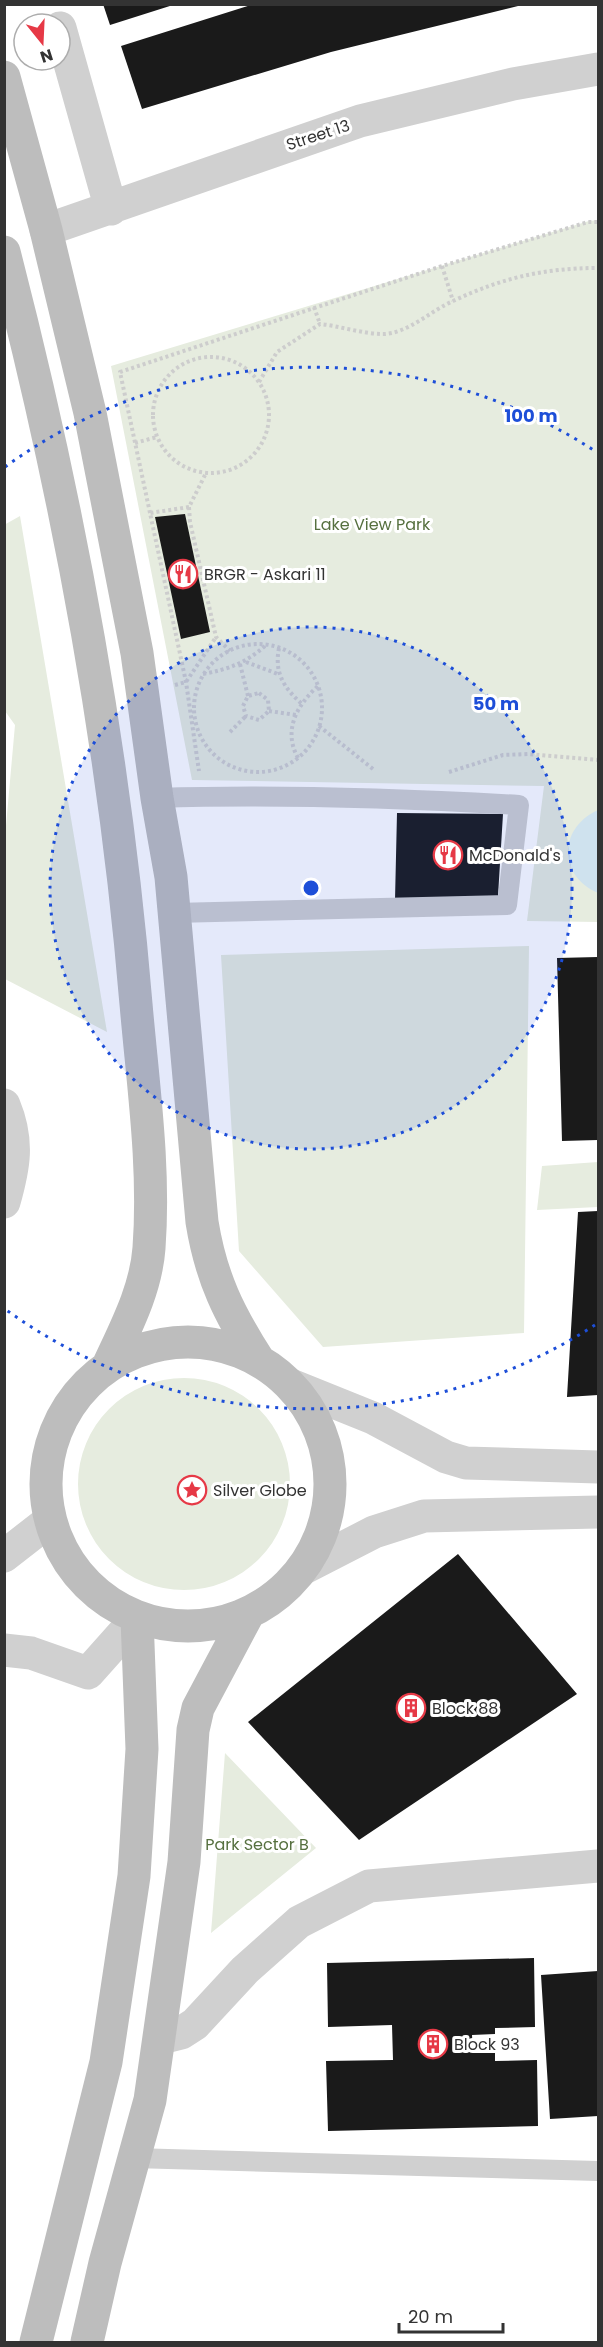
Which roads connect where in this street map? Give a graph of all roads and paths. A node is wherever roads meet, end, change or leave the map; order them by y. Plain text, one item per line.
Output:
1 (598, 69) edge
2 (72, 70) edge
3 (4, 77) edge
4 (111, 208) junction
5 (598, 222) edge
6 (46, 230) junction
7 (4, 252) edge
8 (442, 266) junction
9 (598, 268) edge
10 (453, 301) junction
11 (314, 307) junction
12 (320, 324) junction
13 (186, 350) junction
14 (189, 361) junction
15 (259, 382) junction
16 (157, 437) junction
17 (135, 443) junction
18 (205, 474) junction
19 (189, 507) junction
20 (150, 513) junction
21 (216, 637) junction
22 (266, 645) junction
23 (279, 648) junction
24 (230, 651) junction
25 (246, 662) junction
26 (240, 664) junction
27 (203, 674) junction
28 (279, 674) junction
29 (186, 682) junction
30 (318, 686) junction
31 (166, 687) dead end
32 (196, 691) junction
33 (248, 696) junction
34 (302, 704) junction
35 (269, 711) junction
36 (296, 715) junction
37 (246, 716) junction
38 (320, 726) junction
39 (230, 732) dead end
40 (298, 758) junction
41 (598, 760) edge
42 (382, 771) dead end
43 (440, 774) dead end
44 (207, 776) dead end
45 (157, 798) junction
46 (174, 913) junction
47 (4, 1105) edge
48 (4, 1202) edge
49 (259, 1361) junction
50 (108, 1366) junction
51 (291, 1385) junction
52 (598, 1467) edge
53 (598, 1512) edge
54 (49, 1521) junction
55 (4, 1556) edge
56 (302, 1569) junction
57 (248, 1614) junction
58 (137, 1618) junction
59 (4, 1650) edge
60 (598, 1866) edge
61 (161, 2038) junction
62 (133, 2158) junction
63 (598, 2171) edge
64 (36, 2343) edge
65 (87, 2343) edge

1 - 4 street, Street 13
2 - 4 street
3 - 6 street
4 - 6 street, Street 13
5 - 8 path
6 - 45 street
7 - 50 street
8 - 10 path
8 - 11 path
9 - 10 path
10 - 12 path
11 - 12 path
11 - 13 path
12 - 15 path
13 - 14 path
13 - 17 path
14 - 15 path
14 - 16 path
15 - 18 path
16 - 17 path
16 - 18 path
17 - 20 path
18 - 19 path
19 - 20 path
19 - 21 path
20 - 29 path
21 - 24 path
21 - 29 path
22 - 23 path
22 - 24 path
22 - 25 path
23 - 28 path
23 - 30 path
24 - 27 path
25 - 26 path
25 - 28 path
26 - 27 path
26 - 33 path
27 - 32 path
28 - 34 path
29 - 31 path
29 - 32 path
29 - 44 path
30 - 34 path
30 - 38 path
32 - 40 path
33 - 35 path
33 - 37 path
34 - 36 path
35 - 36 path
35 - 37 path
36 - 40 path
37 - 39 path
38 - 40 path
38 - 42 path
41 - 43 path
45 - 46 street
45 - 46 lane
46 - 49 street
47 - 48 street
49 - 50 street
49 - 51 street
50 - 54 street
51 - 52 street
51 - 56 street
53 - 56 street
54 - 55 street
54 - 58 street
56 - 57 street
57 - 58 street
57 - 61 street
58 - 59 street
58 - 64 street
60 - 61 street
61 - 62 street
62 - 63 lane
62 - 65 street

